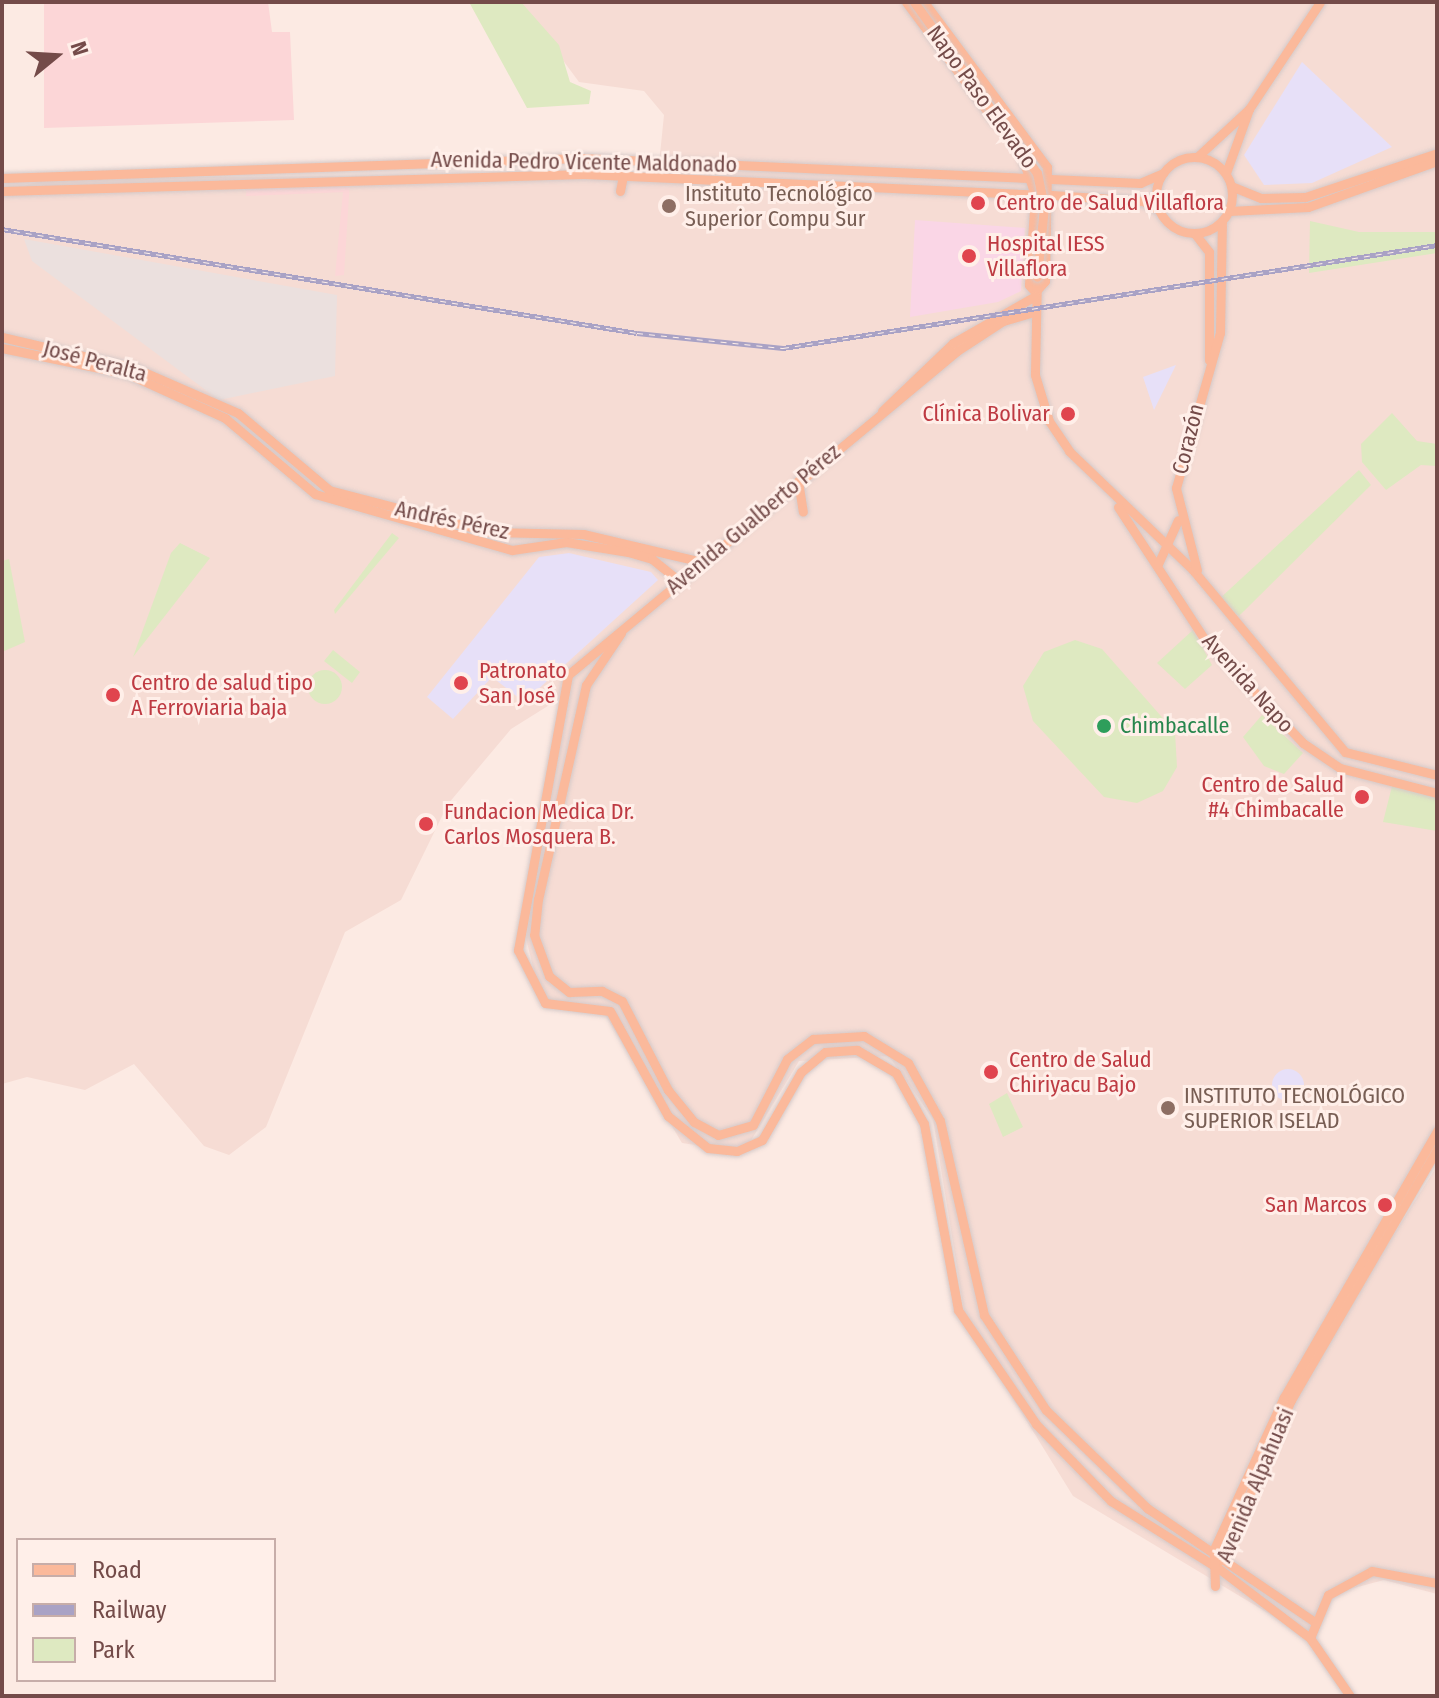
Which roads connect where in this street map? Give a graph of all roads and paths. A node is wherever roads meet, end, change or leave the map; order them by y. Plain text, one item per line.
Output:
1 (906, 2) edge
2 (914, 2) edge
3 (924, 2) edge
4 (1320, 2) edge
5 (1249, 109) junction
6 (1437, 153) edge
7 (1197, 157) junction
8 (1437, 161) edge
9 (1163, 173) junction
10 (1226, 173) junction
11 (623, 175) junction
12 (2, 178) edge
13 (1033, 179) junction
14 (1050, 179) junction
15 (1231, 186) junction
16 (2, 191) edge
17 (620, 191) dead end
18 (1044, 194) junction
19 (1159, 210) junction
20 (1229, 211) junction
21 (1222, 222) junction
22 (1195, 234) junction
23 (1033, 291) junction
24 (1034, 312) junction
25 (2, 337) edge
26 (2, 348) edge
27 (1209, 360) junction
28 (882, 411) junction
29 (228, 414) junction
30 (798, 481) junction
31 (1115, 501) junction
32 (803, 512) dead end
33 (1178, 519) junction
34 (1169, 550) junction
35 (702, 562) junction
36 (1158, 564) junction
37 (1202, 580) junction
38 (679, 581) junction
39 (624, 629) junction
40 (1437, 775) edge
41 (1437, 793) edge
42 (1437, 1131) edge
43 (1437, 1149) edge
44 (1218, 1552) junction
45 (1214, 1566) junction
46 (1437, 1583) edge
47 (1315, 1622) junction
48 (1310, 1638) junction
49 (1350, 1696) edge

1 - 13 main road
2 - 18 main road, Napo Paso Elevado, bridge
3 - 14 main road
4 - 5 main road
5 - 7 main road
5 - 10 main road
6 - 15 main road
7 - 9 main road
7 - 10 main road
8 - 20 main road
9 - 14 main road, Avenida Pedro Vicente Maldonado
9 - 19 main road
10 - 15 main road
11 - 16 main road, Avenida Pedro Vicente Maldonado
11 - 17 main road
11 - 18 main road, Avenida Pedro Vicente Maldonado
12 - 13 main road, Avenida Pedro Vicente Maldonado
13 - 14 main road, Avenida Pedro Vicente Maldonado
13 - 18 main road
14 - 18 main road
15 - 20 main road
18 - 19 main road, Avenida Pedro Vicente Maldonado
18 - 23 main road, Avenida Napo
18 - 23 main road, Napo Paso Elevado, bridge
18 - 23 main road, Avenida Napo
19 - 22 main road
20 - 21 main road
21 - 22 main road
21 - 27 main road, Corazón
22 - 27 main road, Corazón
23 - 24 main road, Avenida Napo
23 - 28 main road, Avenida Gualberto Pérez
24 - 28 main road, Avenida Gualberto Pérez
24 - 31 main road, Avenida Napo
25 - 29 main road, José Peralta
26 - 29 main road, José Peralta
27 - 33 main road, Corazón
28 - 30 main road, Avenida Gualberto Pérez
29 - 35 main road, Andrés Pérez
29 - 38 main road, Andrés Pérez
30 - 32 main road
30 - 35 main road, Avenida Gualberto Pérez
31 - 34 main road, Avenida Napo
31 - 36 main road, Avenida Napo
33 - 34 main road, Corazón
33 - 37 main road, Corazón
34 - 36 main road, Corazón
34 - 37 main road, Avenida Napo
35 - 38 main road, Avenida Gualberto Pérez
36 - 41 main road, Avenida Napo
37 - 40 main road, Avenida Napo
38 - 39 main road, Avenida Gualberto Pérez
39 - 44 main road, Avenida Gualberto Pérez
39 - 45 main road, Avenida Gualberto Pérez
42 - 44 main road, Avenida Alpahuasi
43 - 44 main road, Avenida Alpahuasi
44 - 45 main road, Avenida Alpahuasi
44 - 47 main road
45 - 48 main road
46 - 47 main road
47 - 48 main road
48 - 49 main road

